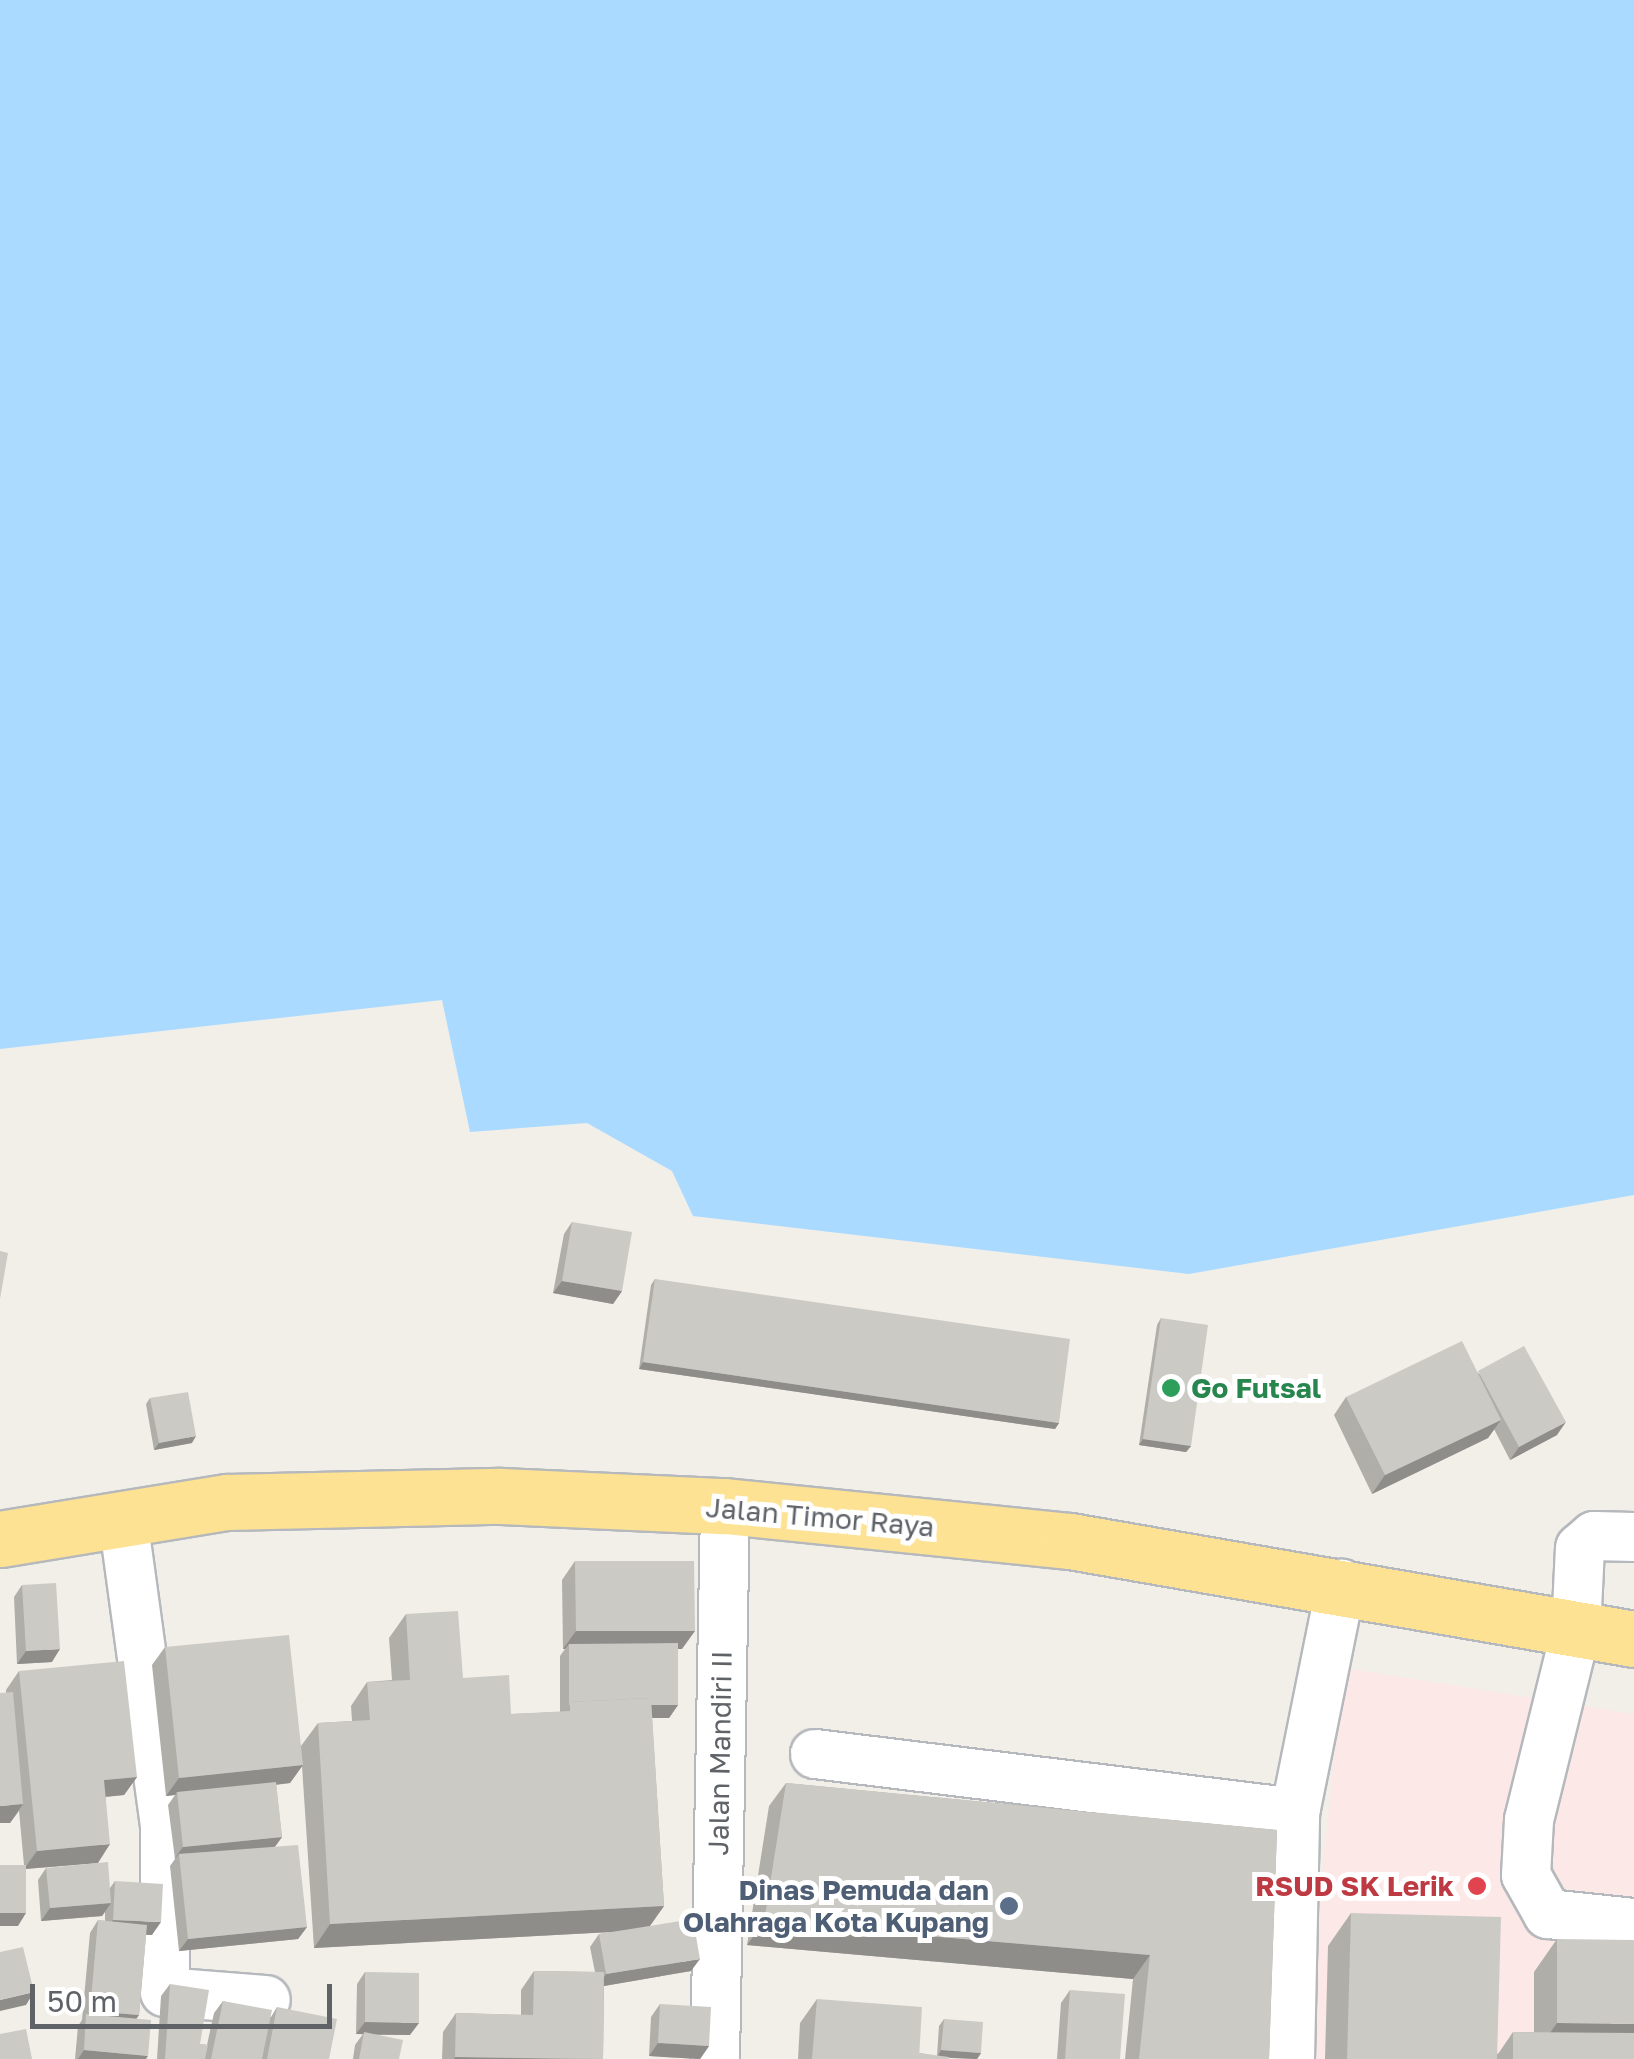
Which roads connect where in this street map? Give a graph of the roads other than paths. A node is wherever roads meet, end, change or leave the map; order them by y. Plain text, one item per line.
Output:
1 (725, 1506) junction
2 (123, 1519) junction
3 (1634, 1536) edge
4 (0, 1539) edge
5 (1341, 1584) junction
6 (1576, 1630) junction
7 (1634, 1639) edge
8 (815, 1754) dead end
9 (1295, 1813) junction
10 (1634, 1923) edge
11 (266, 2000) dead end
12 (715, 2059) edge
13 (1290, 2059) edge

1 - 2 highway, Jalan Timor Raya
1 - 5 highway, Jalan Timor Raya
1 - 12 street, Jalan Mandiri II
2 - 4 highway, Jalan Timor Raya
2 - 11 street
3 - 6 street
5 - 6 highway, Jalan Timor Raya
5 - 9 street
6 - 7 highway, Jalan Timor Raya
6 - 10 street
8 - 9 street
9 - 13 street

